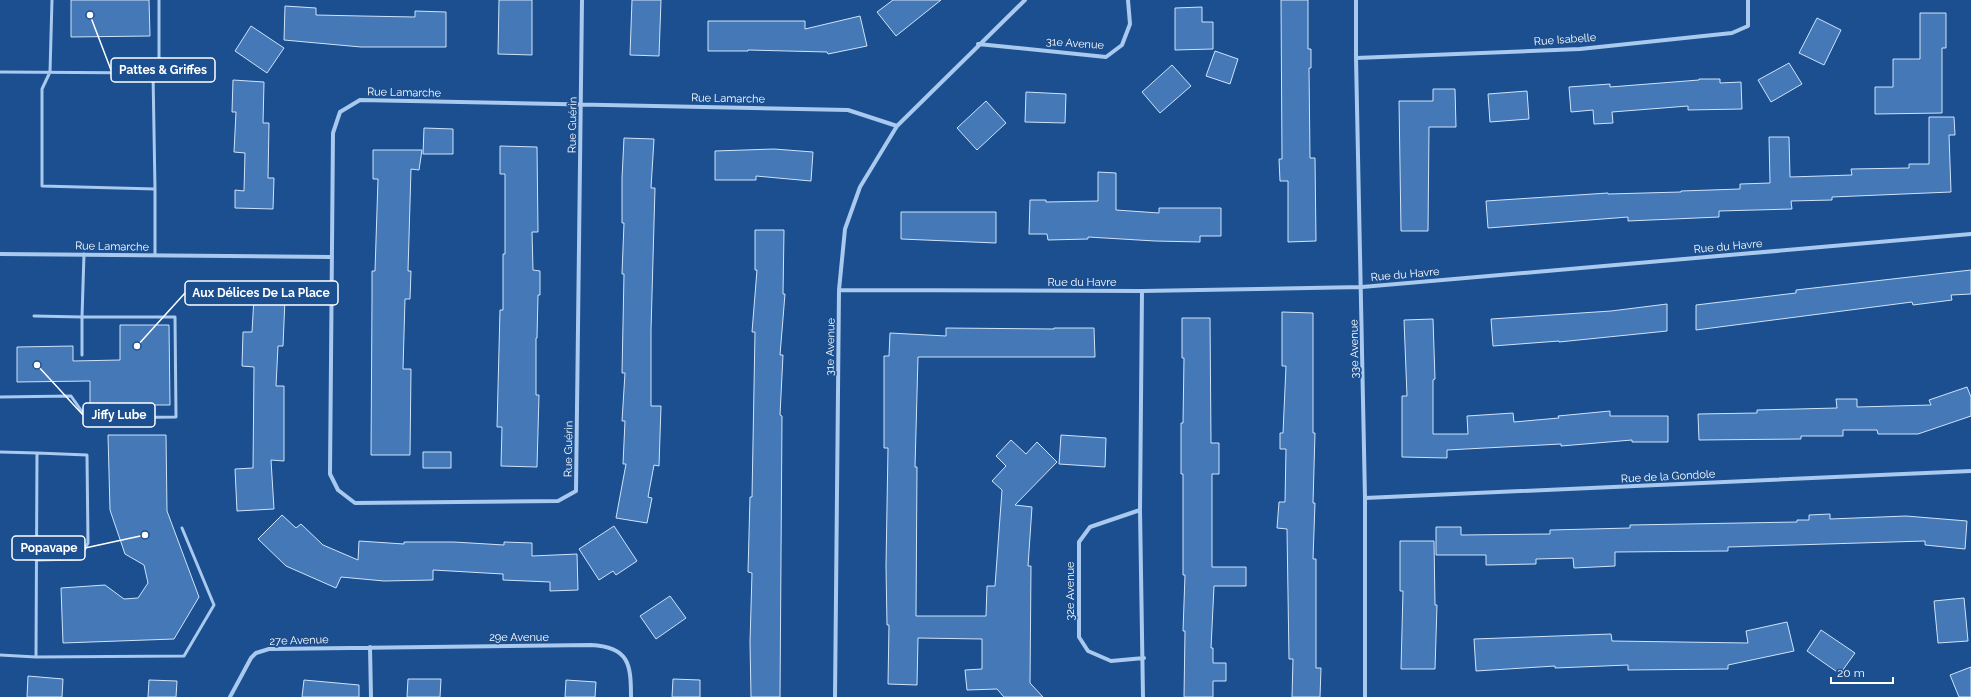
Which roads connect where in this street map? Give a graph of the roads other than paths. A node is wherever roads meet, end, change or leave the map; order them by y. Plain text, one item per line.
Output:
1 (52, 0) edge
2 (159, 0) edge
3 (582, 0) edge
4 (1024, 0) edge
5 (1128, 0) edge
6 (1356, 0) edge
7 (1748, 0) edge
8 (978, 44) junction
9 (1356, 58) junction
10 (0, 72) edge
11 (50, 72) junction
12 (153, 73) junction
13 (582, 104) junction
14 (897, 126) junction
15 (155, 189) junction
16 (1971, 234) edge
17 (0, 254) edge
18 (84, 254) junction
19 (155, 255) junction
20 (331, 257) junction
21 (1362, 287) junction
22 (839, 290) junction
23 (1142, 292) junction
24 (34, 316) dead end
25 (82, 317) junction
26 (82, 355) dead end
27 (0, 397) edge
28 (0, 452) edge
29 (37, 453) junction
30 (1971, 471) edge
31 (1365, 498) junction
32 (1140, 510) junction
33 (182, 528) dead end
34 (36, 560) junction
35 (370, 647) junction
36 (0, 655) edge
37 (36, 657) junction
38 (1144, 658) junction
39 (230, 697) edge
40 (371, 697) edge
41 (631, 697) edge
42 (835, 697) edge
43 (1143, 697) edge
44 (1365, 697) edge

1 - 11 lane
2 - 12 lane
3 - 13 street, Rue Guérin
4 - 8 street, 31e Avenue
5 - 8 street, 31e Avenue
6 - 9 street, 33e Avenue
7 - 9 street, Rue Isabelle
8 - 14 street, 31e Avenue
9 - 21 street, 33e Avenue
10 - 11 lane
11 - 12 lane
11 - 15 lane
12 - 15 lane
13 - 14 street, Rue Lamarche
13 - 20 street, Rue Lamarche
13 - 20 street, Rue Guérin
14 - 22 street, 31e Avenue
15 - 19 lane
16 - 21 street, Rue du Havre
17 - 18 street, Rue Lamarche
18 - 19 street, Rue Lamarche
18 - 25 lane
19 - 20 street, Rue Lamarche
21 - 23 street, Rue du Havre
21 - 31 street, 33e Avenue
22 - 23 street, Rue du Havre
22 - 42 street, 31e Avenue
23 - 32 street
24 - 25 lane
25 - 26 lane
25 - 27 lane
28 - 29 lane
29 - 34 lane
29 - 34 lane
30 - 31 street, Rue de la Gondole
31 - 44 street, 33e Avenue
32 - 38 street
32 - 38 street, 32e Avenue
33 - 37 lane
34 - 37 lane
35 - 39 street, 27e Avenue
35 - 40 street
35 - 41 street, 29e Avenue
36 - 37 lane
38 - 43 street

